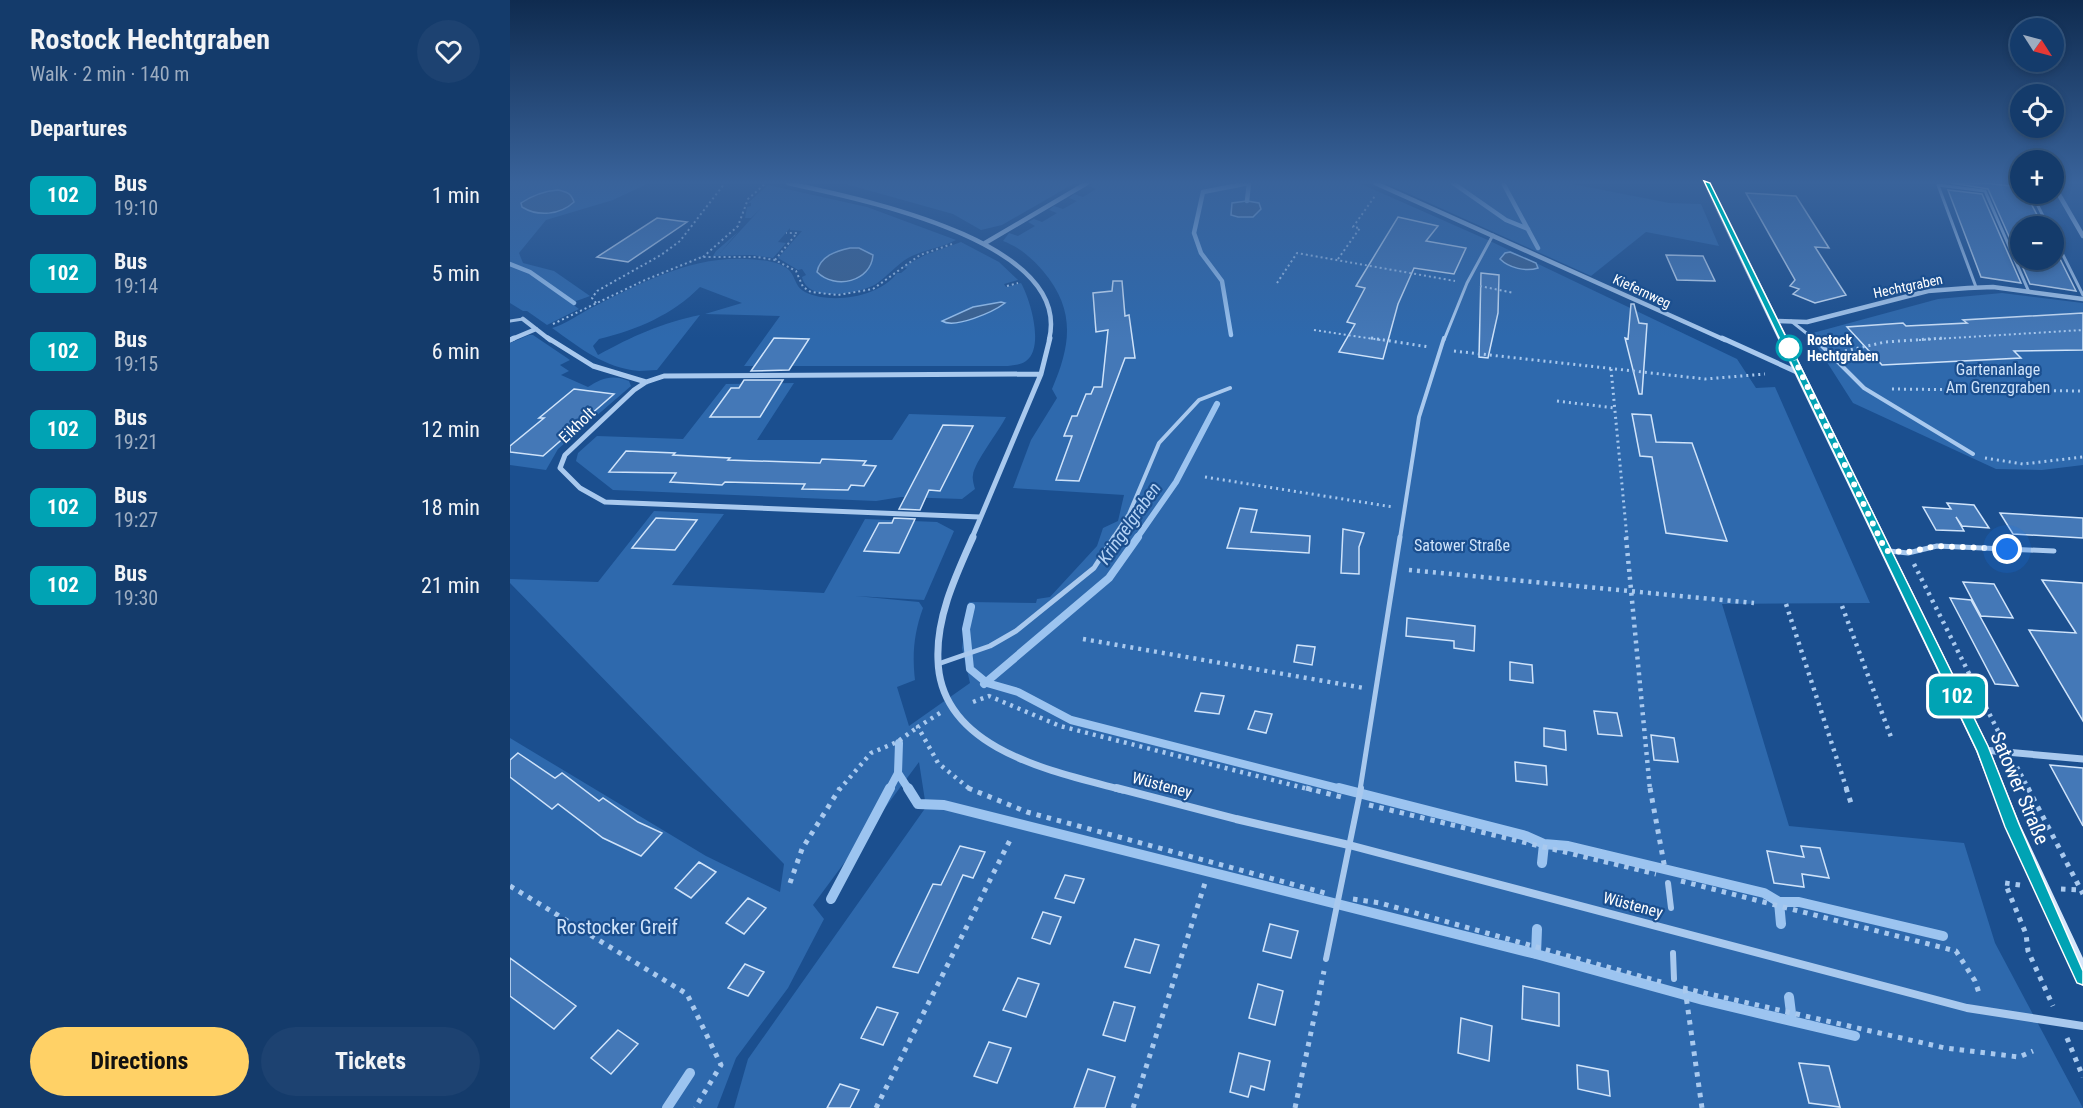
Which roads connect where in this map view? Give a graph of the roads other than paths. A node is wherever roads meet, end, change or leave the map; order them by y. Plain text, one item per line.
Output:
1 (962, 235) edge
2 (999, 235) edge
3 (1493, 235) joint
4 (1732, 235) edge
5 (1957, 235) edge
6 (2004, 235) edge
7 (985, 243) junction
8 (2064, 258) edge
9 (1976, 287) junction
10 (2030, 292) junction
11 (2083, 297) edge
12 (523, 319) joint
13 (510, 321) edge
14 (1775, 321) junction
15 (1791, 321) junction
16 (538, 330) junction
17 (510, 340) edge
18 (1041, 374) junction
19 (1802, 375) junction
20 (646, 382) junction
21 (1230, 388) dead end
22 (1973, 454) road end
23 (980, 517) junction
24 (1886, 551) junction
25 (2054, 551) dead end
26 (938, 664) junction
27 (1983, 750) junction
28 (2083, 759) edge
29 (1348, 845) junction
30 (1668, 883) dead end
31 (1671, 908) dead end
32 (1673, 953) dead end
33 (1326, 959) road end
34 (2083, 977) edge
35 (1674, 979) dead end
36 (2083, 1026) edge

1 - 7 street, Wüsteney
2 - 7 street
3 - 19 street, Kiefernweg
3 - 29 lane
4 - 14 main road, Satower Straße
5 - 9 lane
6 - 10 lane
7 - 18 street, Wüsteney
8 - 11 lane
9 - 10 street, Hechtgraben
9 - 15 street, Hechtgraben
10 - 11 street, Hechtgraben
12 - 13 lane
12 - 16 street
14 - 15 street, Hechtgraben
14 - 19 main road, Satower Straße
15 - 22 lane
16 - 17 street
16 - 20 street
18 - 20 street, Eikholt
18 - 23 street, Wüsteney
19 - 24 main road, Satower Straße
20 - 23 street, Eikholt
21 - 26 lane
23 - 26 street, Wüsteney
24 - 25 lane
24 - 27 main road, Satower Straße
26 - 29 street, Wüsteney
27 - 28 street
27 - 34 main road, Satower Straße
29 - 33 lane
29 - 36 street, Wüsteney
30 - 31 lane
32 - 35 lane

